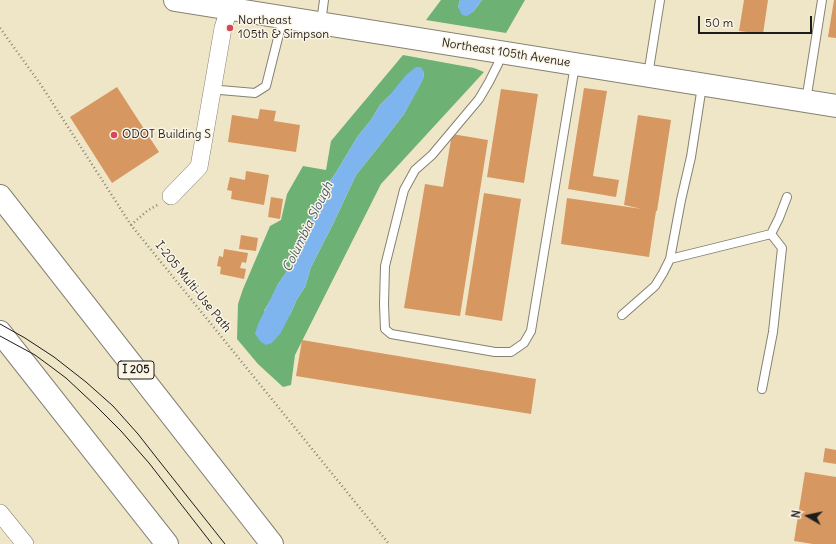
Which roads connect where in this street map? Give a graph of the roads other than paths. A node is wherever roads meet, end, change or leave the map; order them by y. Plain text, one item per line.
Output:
1 (175, 0) edge
2 (324, 0) edge
3 (660, 0) edge
4 (822, 0) edge
5 (231, 4) edge
6 (283, 17) junction
7 (321, 23) junction
8 (501, 52) junction
9 (575, 64) junction
10 (647, 76) junction
11 (702, 85) junction
12 (212, 88) junction
13 (806, 102) junction
14 (836, 106) edge
15 (0, 196) edge
16 (171, 196) road end
17 (787, 197) dead end
18 (771, 234) junction
19 (670, 259) junction
20 (622, 314) dead end
21 (0, 332) edge
22 (762, 389) dead end
23 (0, 513) edge
24 (25, 544) edge
25 (166, 544) edge
26 (272, 544) edge

1 - 5 main road, Northeast 105th Avenue
2 - 7 lane
3 - 10 lane
4 - 13 lane
5 - 6 main road, Northeast 105th Avenue
5 - 12 street
6 - 7 main road, Northeast 105th Avenue
6 - 12 lane
7 - 8 main road, Northeast 105th Avenue
8 - 9 main road, Northeast 105th Avenue
8 - 9 lane
9 - 10 main road, Northeast 105th Avenue
10 - 11 main road, Northeast 105th Avenue
11 - 13 main road, Northeast 105th Avenue
11 - 19 lane
12 - 16 street
13 - 14 main road, Northeast 105th Avenue
15 - 26 main road, I 205
17 - 18 lane
18 - 19 lane
18 - 22 lane
19 - 20 lane
21 - 25 main road
23 - 24 street

